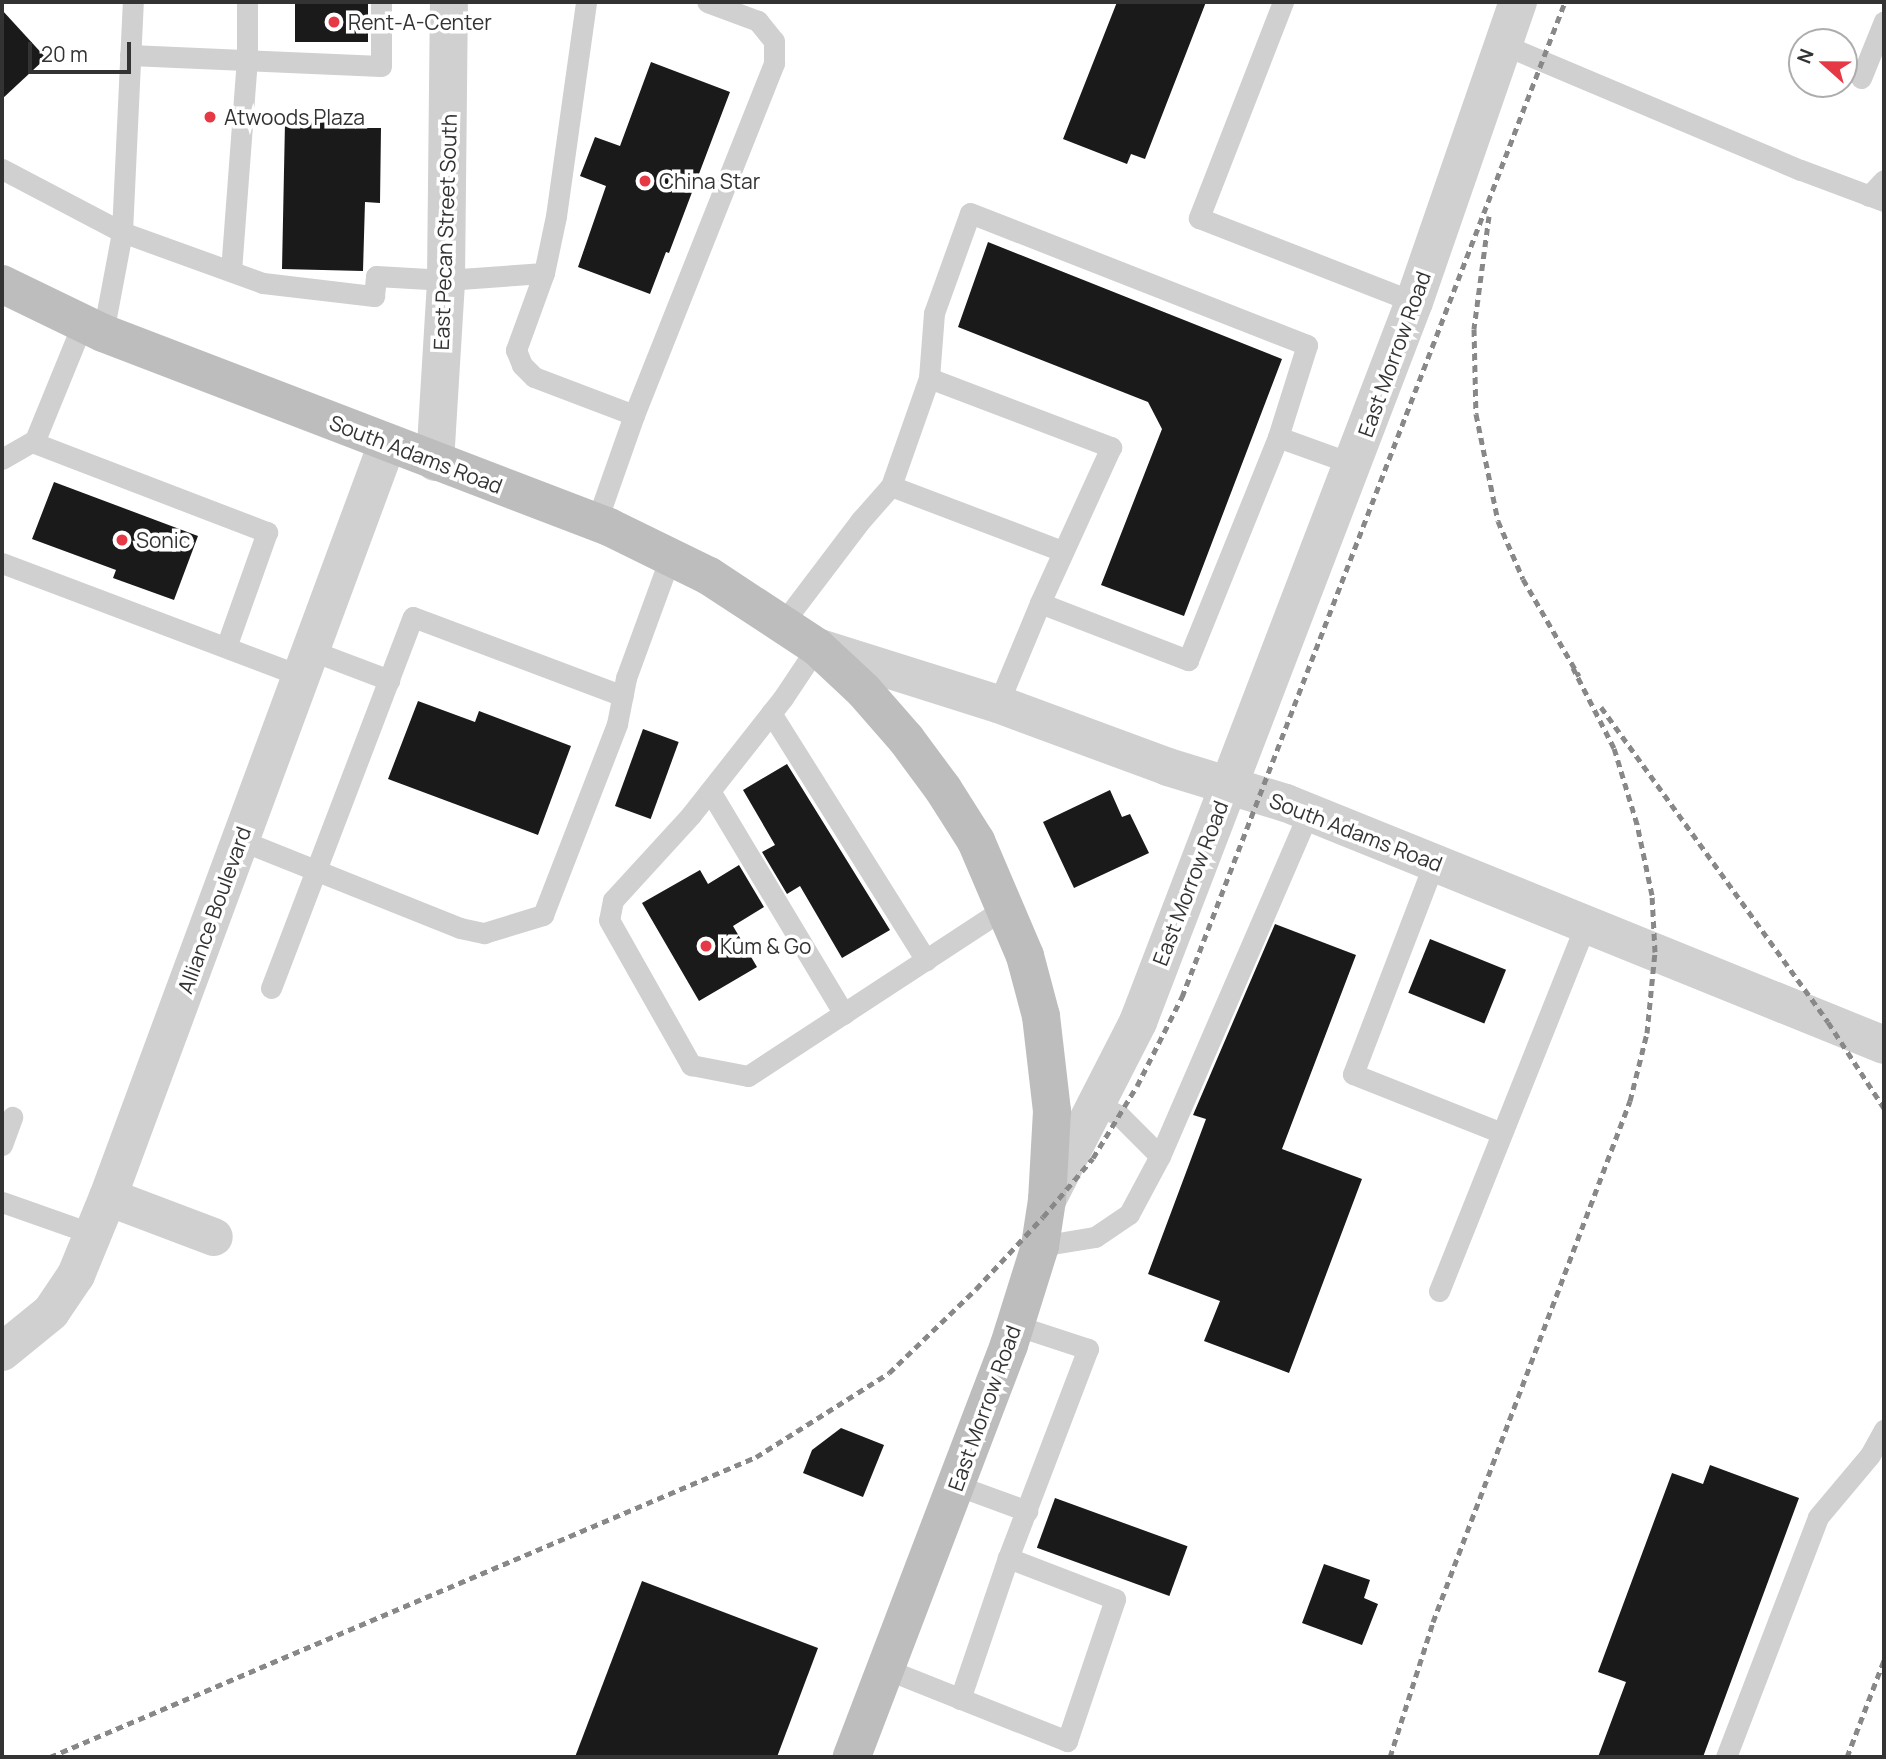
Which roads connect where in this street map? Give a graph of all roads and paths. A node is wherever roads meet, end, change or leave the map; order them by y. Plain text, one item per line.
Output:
1 (133, 2) edge
2 (247, 2) edge
3 (381, 2) edge
4 (449, 2) edge
5 (586, 2) edge
6 (708, 2) edge
7 (1283, 2) edge
8 (1518, 2) edge
9 (1884, 21) edge
10 (1502, 44) junction
11 (131, 55) junction
12 (247, 60) junction
13 (1861, 78) dead end
14 (2, 169) edge
15 (1884, 180) edge
16 (1877, 199) edge
17 (122, 232) junction
18 (231, 271) junction
19 (544, 273) junction
20 (446, 280) junction
21 (2, 284) edge
22 (1414, 302) junction
23 (93, 329) junction
24 (929, 379) junction
25 (634, 415) junction
26 (1278, 437) junction
27 (32, 442) junction
28 (387, 444) junction
29 (2, 459) edge
30 (435, 462) junction
31 (1353, 464) junction
32 (891, 486) junction
33 (596, 523) junction
34 (1062, 551) junction
35 (671, 555) junction
36 (2, 563) edge
37 (1040, 603) junction
38 (782, 624) junction
39 (226, 647) junction
40 (817, 647) junction
41 (305, 663) junction
42 (388, 680) junction
43 (623, 696) junction
44 (998, 704) junction
45 (771, 713) junction
46 (1227, 785) junction
47 (709, 792) junction
48 (1309, 812) junction
49 (240, 839) junction
50 (1434, 863) junction
51 (316, 870) junction
52 (1005, 908) junction
53 (1586, 924) junction
54 (926, 960) junction
55 (271, 988) dead end
56 (844, 1014) junction
57 (1884, 1045) edge
58 (1096, 1104) junction
59 (12, 1117) dead end
60 (1502, 1133) junction
61 (2, 1145) edge
62 (1160, 1156) junction
63 (108, 1197) junction
64 (1047, 1200) junction
65 (2, 1202) edge
66 (93, 1234) junction
67 (214, 1237) dead end
68 (1040, 1246) junction
69 (1439, 1291) dead end
70 (1015, 1325) junction
71 (2, 1352) edge
72 (1884, 1430) edge
73 (956, 1485) junction
74 (1027, 1511) junction
75 (1009, 1558) junction
76 (886, 1669) junction
77 (960, 1699) junction
78 (852, 1757) edge
79 (1726, 1757) edge

1 - 11 lane
2 - 12 lane
3 - 12 lane
4 - 20 street, East Pecan Street South
5 - 19 lane
6 - 25 lane
7 - 22 lane
8 - 10 street, East Morrow Road
9 - 13 lane
10 - 16 lane
10 - 22 street, East Morrow Road
11 - 12 lane
11 - 17 lane
12 - 18 lane
14 - 17 lane
15 - 16 lane
17 - 18 lane
17 - 23 lane
18 - 20 lane
19 - 20 lane
19 - 25 lane
20 - 30 street, East Pecan Street South
21 - 23 main road, South Adams Road
22 - 31 street, East Morrow Road
23 - 27 lane
23 - 28 main road, South Adams Road
24 - 26 lane
24 - 32 lane
24 - 34 lane
25 - 33 lane
26 - 31 lane
26 - 37 lane
27 - 29 lane
27 - 39 lane
28 - 30 main road, South Adams Road
28 - 41 street, Alliance Boulevard
30 - 33 main road, South Adams Road
31 - 46 street, East Morrow Road
32 - 34 lane
32 - 38 lane
33 - 35 main road, South Adams Road
34 - 37 lane
35 - 38 main road, South Adams Road
35 - 43 lane
36 - 39 lane
37 - 44 lane
38 - 40 main road, South Adams Road
39 - 41 lane
40 - 44 street, South Adams Road
40 - 45 lane
40 - 52 main road, South Adams Road
41 - 42 lane
41 - 49 street, Alliance Boulevard
42 - 43 lane
42 - 51 lane
43 - 51 lane
44 - 46 street, South Adams Road
45 - 47 lane
45 - 54 lane
46 - 48 street, South Adams Road
46 - 58 street, East Morrow Road
47 - 56 lane
47 - 56 lane
48 - 50 street, South Adams Road
48 - 62 lane
49 - 51 lane
49 - 63 street, Alliance Boulevard
50 - 53 street, South Adams Road
50 - 60 lane
51 - 55 lane
52 - 54 lane
52 - 64 main road, South Adams Road
53 - 57 street, South Adams Road
53 - 60 lane
54 - 56 lane
58 - 62 lane
58 - 64 street, East Morrow Road
59 - 61 lane
60 - 69 lane
62 - 68 lane
63 - 66 street, Alliance Boulevard
63 - 67 street
64 - 68 main road, East Morrow Road
65 - 66 lane
66 - 71 street, Alliance Boulevard
68 - 70 main road, East Morrow Road
70 - 73 main road, East Morrow Road
70 - 74 lane
72 - 79 lane
73 - 74 lane
73 - 76 main road, East Morrow Road
74 - 75 lane
75 - 77 lane
75 - 77 lane
76 - 77 lane
76 - 78 main road, East Morrow Road

